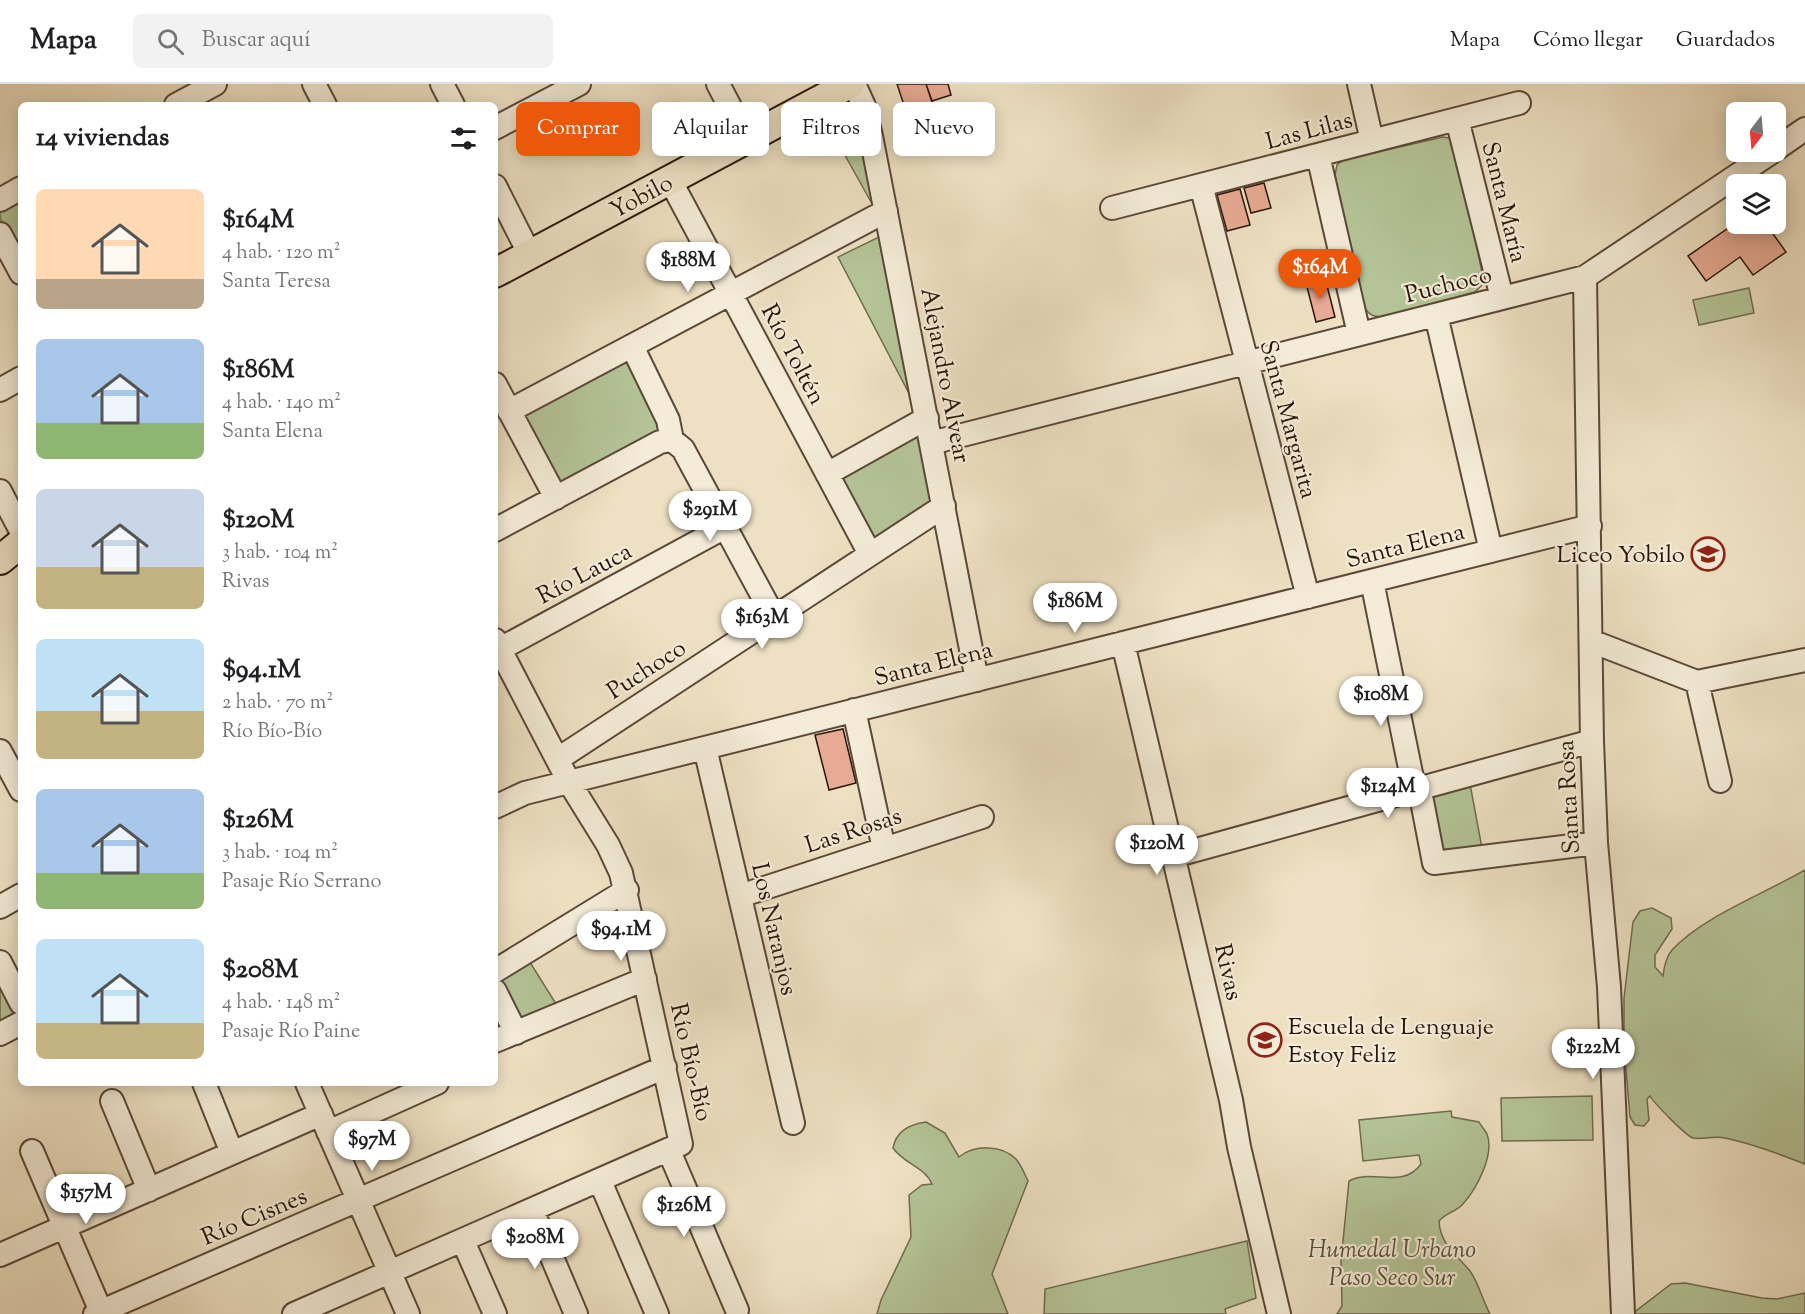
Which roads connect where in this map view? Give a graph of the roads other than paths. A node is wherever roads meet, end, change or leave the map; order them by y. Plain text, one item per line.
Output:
1 (215, 84) edge
2 (314, 84) edge
3 (442, 84) edge
4 (718, 84) edge
5 (852, 84) edge
6 (1359, 84) edge
7 (574, 85) edge
8 (182, 96) edge
9 (323, 102) edge
10 (451, 102) edge
11 (727, 102) edge
12 (1519, 103) dead end
13 (1457, 119) junction
14 (498, 126) edge
15 (769, 127) edge
16 (1805, 129) edge
17 (1372, 141) junction
18 (1786, 142) edge
19 (1318, 155) junction
20 (715, 156) edge
21 (1757, 162) edge
22 (670, 180) junction
23 (1201, 185) junction
24 (18, 190) edge
25 (498, 192) edge
26 (0, 200) edge
27 (1112, 208) dead end
28 (886, 211) junction
29 (0, 234) edge
30 (530, 255) junction
31 (18, 267) edge
32 (498, 271) edge
33 (1585, 277) junction
34 (731, 293) junction
35 (1502, 298) junction
36 (1436, 315) junction
37 (1359, 334) junction
38 (632, 346) junction
39 (1247, 363) junction
40 (18, 380) edge
41 (0, 390) edge
42 (498, 390) edge
43 (509, 411) junction
44 (927, 418) junction
45 (672, 440) junction
46 (932, 443) junction
47 (827, 474) junction
48 (0, 491) edge
49 (556, 498) junction
50 (944, 506) junction
51 (18, 525) edge
52 (1590, 526) junction
53 (725, 527) junction
54 (498, 528) edge
55 (18, 545) edge
56 (1491, 551) junction
57 (870, 554) junction
58 (0, 560) edge
59 (1372, 581) junction
60 (1308, 597) junction
61 (774, 617) junction
62 (1591, 641) junction
63 (498, 643) edge
64 (1123, 643) junction
65 (498, 646) edge
66 (1805, 660) edge
67 (977, 680) junction
68 (1697, 682) junction
69 (854, 710) junction
70 (1592, 741) junction
71 (705, 748) junction
72 (0, 751) edge
73 (558, 759) junction
74 (1720, 781) dead end
75 (569, 782) junction
76 (11, 783) edge
77 (1417, 790) junction
78 (498, 806) edge
79 (982, 816) dead end
80 (1596, 843) junction
81 (884, 849) junction
82 (1174, 856) junction
83 (627, 890) junction
84 (740, 896) junction
85 (18, 897) edge
86 (0, 907) edge
87 (0, 962) edge
88 (498, 969) edge
89 (645, 978) junction
90 (18, 997) edge
91 (498, 1005) edge
92 (18, 1025) edge
93 (0, 1034) edge
94 (505, 1037) edge
95 (665, 1067) junction
96 (205, 1086) edge
97 (308, 1086) edge
98 (429, 1086) edge
99 (112, 1101) dead end
100 (325, 1123) junction
101 (793, 1123) dead end
102 (32, 1151) dead end
103 (669, 1151) junction
104 (232, 1153) junction
105 (600, 1181) junction
106 (149, 1190) junction
107 (357, 1200) junction
108 (532, 1210) junction
109 (64, 1227) junction
110 (464, 1241) junction
111 (0, 1255) edge
112 (391, 1272) junction
113 (318, 1309) edge
114 (736, 1310) dead end
115 (99, 1313) edge
116 (294, 1314) edge
117 (408, 1314) edge
118 (495, 1314) edge
119 (576, 1314) edge
120 (657, 1314) edge
121 (1279, 1314) edge
122 (1623, 1314) edge

1 - 8 street
2 - 9 street
3 - 10 street
4 - 11 street
5 - 15 main road, Yobilo
5 - 28 street, Alejandro Alvear
6 - 17 street
7 - 14 street
12 - 13 street, Las Lilas
13 - 17 street, Las Lilas
13 - 35 street, Santa María
16 - 18 street
17 - 19 street, Las Lilas
19 - 23 street, Las Lilas
19 - 37 street
20 - 22 main road, Yobilo
21 - 33 street, Puchoco
22 - 30 main road, Yobilo
22 - 34 street, Río Toltén
23 - 27 street, Las Lilas
23 - 39 street, Santa Margarita
24 - 26 street
25 - 30 street
28 - 34 street
28 - 44 street, Alejandro Alvear
29 - 31 street
30 - 32 main road, Yobilo
33 - 35 street, Puchoco
33 - 52 street, Santa Rosa
34 - 38 street
34 - 47 street, Río Toltén
35 - 36 street, Puchoco
36 - 37 street, Puchoco
36 - 56 street
37 - 39 street, Puchoco
38 - 43 street
38 - 45 street
39 - 46 street, Puchoco
39 - 60 street, Santa Margarita
40 - 41 street
42 - 43 street
43 - 49 street
44 - 46 street, Alejandro Alvear
44 - 47 street
45 - 49 street
45 - 53 street
46 - 50 street, Alejandro Alvear
47 - 57 street, Río Toltén
48 - 51 street
49 - 54 street
50 - 57 street, Puchoco
50 - 67 street, Alejandro Alvear
52 - 56 street, Santa Elena
52 - 62 street, Santa Rosa
53 - 61 street
53 - 63 street, Río Lauca
55 - 58 main road
56 - 59 street, Santa Elena
57 - 61 street, Puchoco
59 - 60 street, Santa Elena
59 - 77 street
60 - 64 street, Santa Elena
61 - 73 street, Puchoco
62 - 68 street
62 - 70 street, Santa Rosa
64 - 67 street, Santa Elena
64 - 82 street, Rivas
65 - 73 street, Río Bío-Bío
66 - 68 street
67 - 69 street, Santa Elena
68 - 74 street
69 - 71 street, Santa Elena
69 - 81 street
70 - 77 street
70 - 80 street, Santa Rosa
71 - 75 street, Santa Elena
71 - 84 street, Los Naranjos
72 - 76 street
73 - 75 street, Río Bío-Bío
75 - 78 street
75 - 83 street, Río Bío-Bío
77 - 80 street
77 - 82 street
79 - 81 street, Las Rosas
80 - 122 street, Santa Rosa
81 - 84 street, Las Rosas
82 - 121 street, Rivas
83 - 88 street
83 - 89 street, Río Bío-Bío
84 - 101 street, Los Naranjos
85 - 86 street
87 - 90 street
89 - 94 street
89 - 95 street, Río Bío-Bío
91 - 94 street
92 - 93 street
95 - 103 street, Río Bío-Bío
95 - 107 street, Río Cisnes
96 - 104 street
97 - 100 street
98 - 100 street
99 - 106 street
100 - 104 street
100 - 107 street
102 - 109 street
103 - 105 street, Río Bío-Bío
103 - 114 street
104 - 106 street
105 - 108 street, Río Bío-Bío
105 - 120 street
106 - 109 street
107 - 112 street
107 - 115 street, Río Cisnes
108 - 110 street, Río Bío-Bío
108 - 119 street
109 - 111 street
109 - 115 street
110 - 112 street, Río Bío-Bío
110 - 118 street
112 - 113 street, Río Bío-Bío
112 - 117 street
113 - 116 street, Río Bío-Bío

